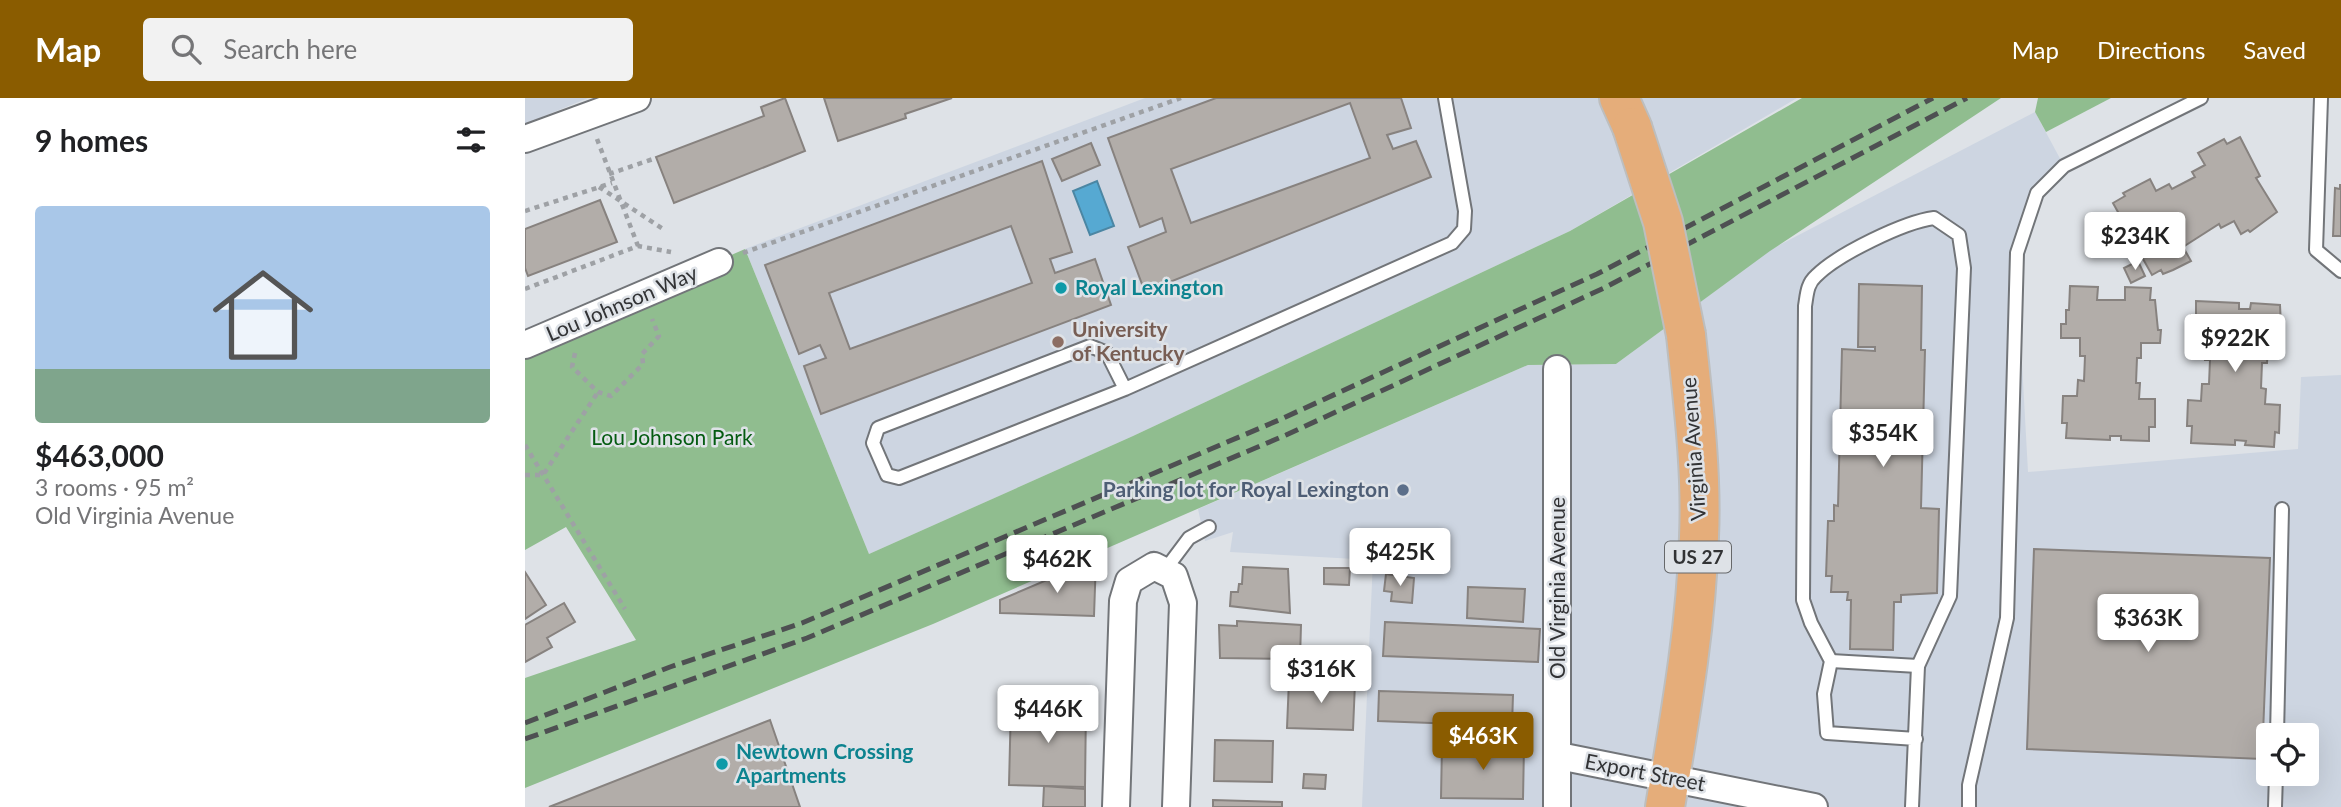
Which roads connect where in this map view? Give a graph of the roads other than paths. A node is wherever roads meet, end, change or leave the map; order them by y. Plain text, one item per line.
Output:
1 (637, 98) edge
2 (1445, 98) edge
3 (2201, 98) edge
4 (2321, 98) edge
5 (1626, 113) edge
6 (525, 139) edge
7 (719, 262) road end
8 (2341, 271) edge
9 (525, 345) edge
10 (1557, 369) dead end
11 (1125, 389) junction
12 (2282, 509) dead end
13 (1209, 527) dead end
14 (1165, 570) junction
15 (1831, 661) junction
16 (1918, 666) junction
17 (2277, 723) edge
18 (1916, 739) junction
19 (1559, 756) junction
20 (2276, 786) edge
21 (1667, 792) edge
22 (1116, 807) edge
23 (1176, 807) edge
24 (1557, 807) edge
25 (1814, 807) edge
26 (1912, 807) edge
27 (1969, 807) edge
28 (2275, 807) edge

1 - 6 street
2 - 11 lane
3 - 27 lane
4 - 8 lane
5 - 21 main road, Virginia Avenue / US 27, bridge
7 - 9 street, Lou Johnson Way
10 - 19 street, Old Virginia Avenue
11 - 11 lane
12 - 17 lane
13 - 14 lane
14 - 22 street
14 - 23 street
15 - 16 lane
15 - 16 lane
15 - 18 lane
16 - 18 lane
18 - 26 lane
19 - 21 street, Export Street
19 - 24 street, Old Virginia Avenue
20 - 28 lane
21 - 25 street, Export Street

